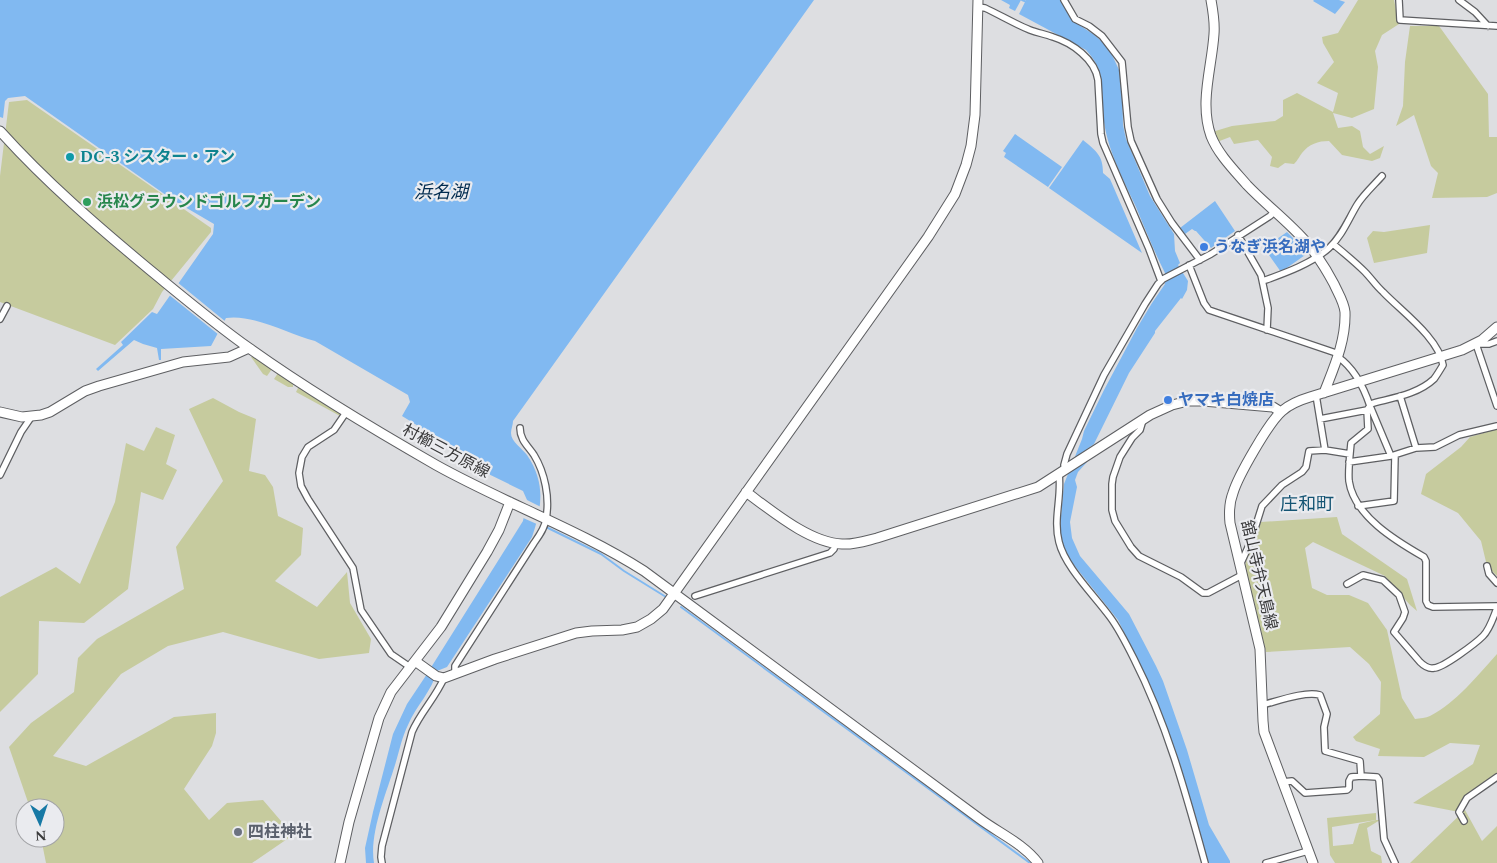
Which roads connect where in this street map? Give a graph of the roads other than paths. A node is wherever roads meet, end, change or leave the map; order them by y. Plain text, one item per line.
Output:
1 (1064, 0) edge
2 (1211, 0) edge
3 (1399, 0) edge
4 (1459, 0) edge
5 (978, 3) edge
6 (1488, 26) junction
7 (1497, 26) edge
8 (0, 131) edge
9 (1382, 176) dead end
10 (1274, 212) junction
11 (1238, 236) junction
12 (1333, 244) junction
13 (1318, 256) junction
14 (1200, 260) junction
15 (1187, 266) junction
16 (1162, 280) junction
17 (1263, 281) junction
18 (6, 306) dead end
19 (0, 319) edge
20 (1497, 327) edge
21 (1267, 330) junction
22 (1497, 341) edge
23 (1476, 344) junction
24 (249, 348) junction
25 (1338, 355) junction
26 (1442, 357) junction
27 (1360, 382) junction
28 (1320, 394) junction
29 (1400, 396) junction
30 (1497, 406) edge
31 (1369, 407) junction
32 (346, 411) junction
33 (0, 412) edge
34 (1281, 412) junction
35 (32, 416) junction
36 (1320, 419) junction
37 (1143, 420) junction
38 (1497, 426) edge
39 (520, 428) dead end
40 (1416, 448) junction
41 (1325, 450) junction
42 (1350, 454) junction
43 (1393, 455) junction
44 (1349, 462) junction
45 (1064, 471) junction
46 (0, 475) edge
47 (746, 492) junction
48 (510, 502) junction
49 (1358, 506) junction
50 (544, 518) junction
51 (835, 544) junction
52 (1240, 565) junction
53 (1487, 566) dead end
54 (1242, 575) junction
55 (1346, 584) dead end
56 (1497, 584) edge
57 (674, 594) junction
58 (695, 596) dead end
59 (1497, 607) edge
60 (415, 664) junction
61 (454, 674) junction
62 (440, 677) junction
63 (1262, 705) junction
64 (1361, 776) junction
65 (1497, 777) edge
66 (1282, 782) junction
67 (1464, 820) dead end
68 (1308, 850) junction
69 (340, 863) edge
70 (382, 863) edge
71 (1038, 863) edge
72 (1205, 863) edge
73 (1266, 863) edge
74 (1313, 863) edge
75 (1396, 863) edge

1 - 14 street
2 - 10 street
3 - 6 street
4 - 6 street
5 - 16 street
5 - 47 street
6 - 7 street
8 - 24 street, 村櫛三方原線
9 - 12 street
10 - 11 street
10 - 13 street
11 - 14 street
11 - 17 street
12 - 13 street
12 - 26 street
13 - 17 street
13 - 25 street
14 - 15 street
15 - 16 street
15 - 21 street
16 - 45 street
17 - 21 street
18 - 19 street
20 - 23 street, 舘山寺弁天島線
21 - 25 street
22 - 23 street
23 - 26 street, 舘山寺弁天島線
23 - 30 street
24 - 32 street, 村櫛三方原線
24 - 35 street
25 - 27 street
25 - 28 street
26 - 27 street, 舘山寺弁天島線
26 - 29 street
27 - 28 street, 舘山寺弁天島線
27 - 31 street
28 - 34 street, 舘山寺弁天島線
28 - 36 street
29 - 31 street
29 - 40 street
31 - 36 street
31 - 42 street
31 - 43 street
32 - 48 street, 村櫛三方原線
32 - 60 street
33 - 35 street
34 - 37 street
34 - 52 street, 舘山寺弁天島線
35 - 46 street
36 - 41 street
37 - 45 street
37 - 54 street
38 - 40 street
39 - 50 street
40 - 43 street
41 - 42 street
41 - 52 street
42 - 44 street
43 - 44 street
43 - 49 street
44 - 49 street
45 - 51 street
45 - 72 street
47 - 51 street
47 - 57 street
48 - 50 street, 村櫛三方原線
48 - 60 street
49 - 59 street
50 - 57 street, 村櫛三方原線
50 - 61 street
51 - 58 street
52 - 54 street, 舘山寺弁天島線
53 - 56 street
54 - 63 street, 舘山寺弁天島線
55 - 59 street
57 - 61 street
57 - 71 street, 村櫛三方原線
60 - 62 street
60 - 69 street
61 - 62 street
62 - 70 street
63 - 64 street
63 - 66 street, 舘山寺弁天島線
64 - 66 street
64 - 75 street
65 - 67 street
66 - 68 street, 舘山寺弁天島線
68 - 73 street
68 - 74 street, 舘山寺弁天島線

